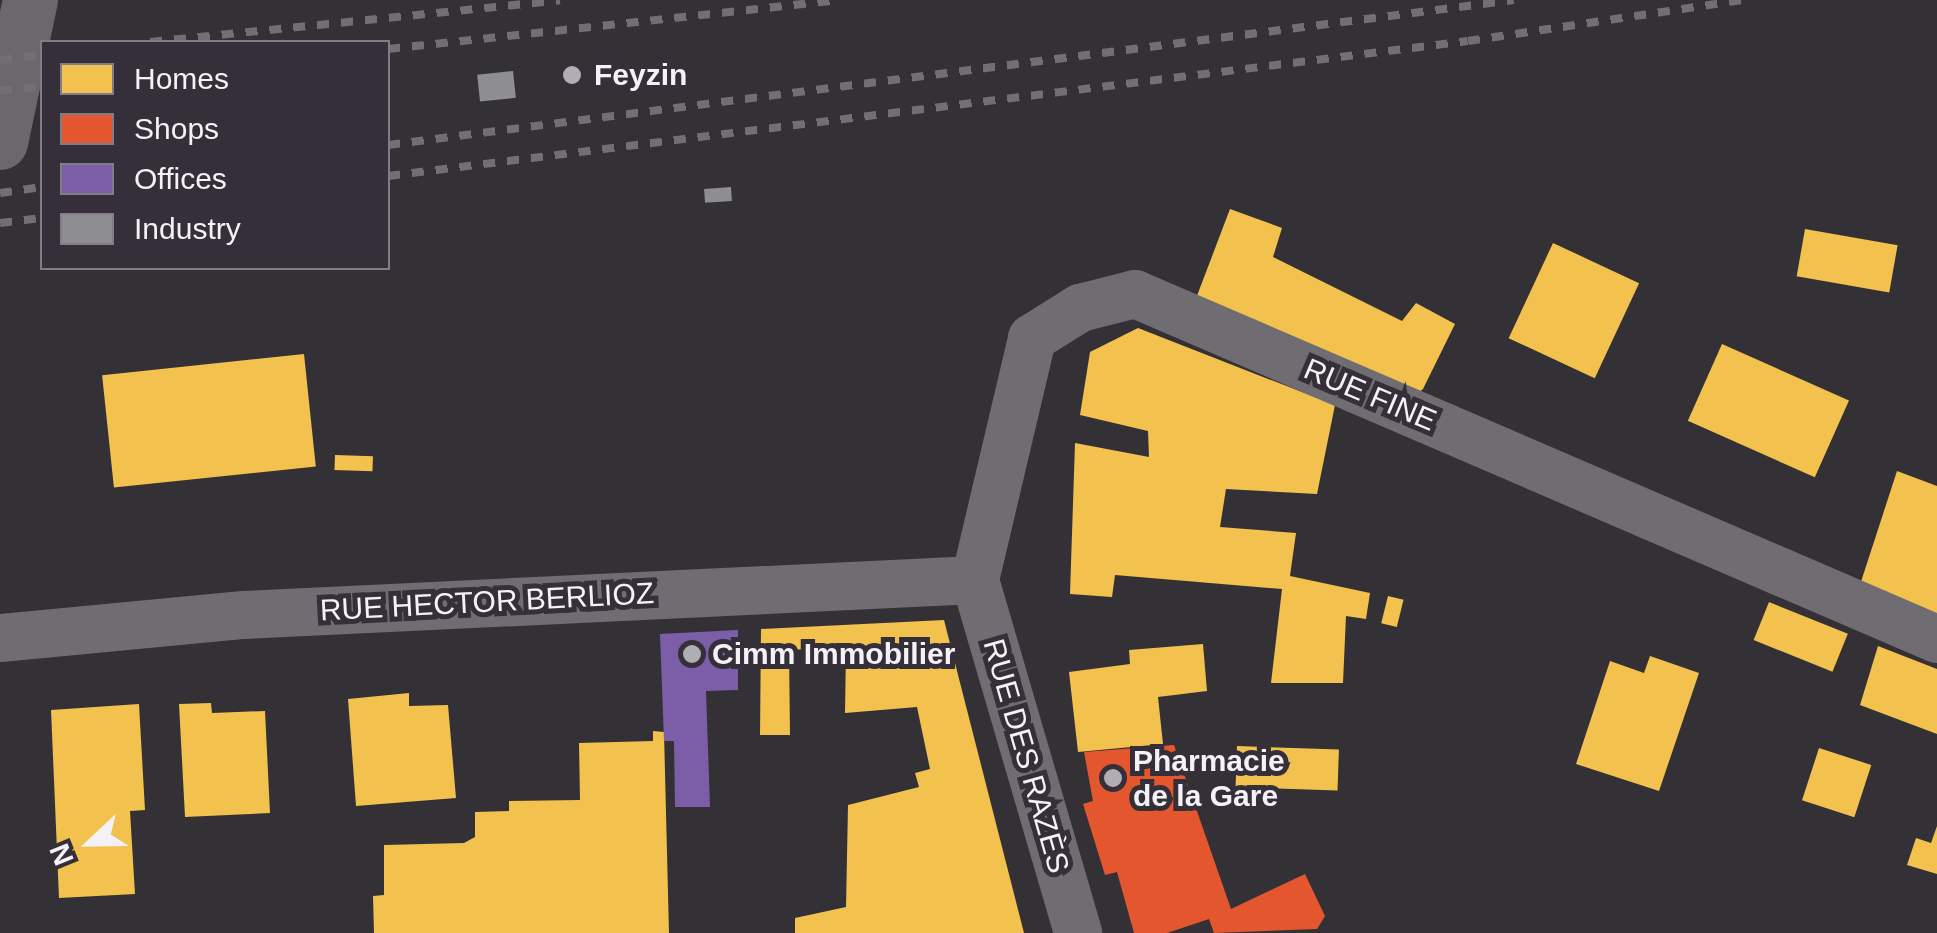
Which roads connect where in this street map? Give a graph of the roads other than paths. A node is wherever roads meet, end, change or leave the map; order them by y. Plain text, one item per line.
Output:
1 (30, 0) edge
2 (0, 142) edge
3 (974, 580) junction
4 (0, 638) edge
5 (1937, 638) edge
6 (1078, 933) edge

1 - 2 street
3 - 4 street, RUE HECTOR BERLIOZ
3 - 5 street, RUE FINE
3 - 6 street, RUE DES RAZÈS

